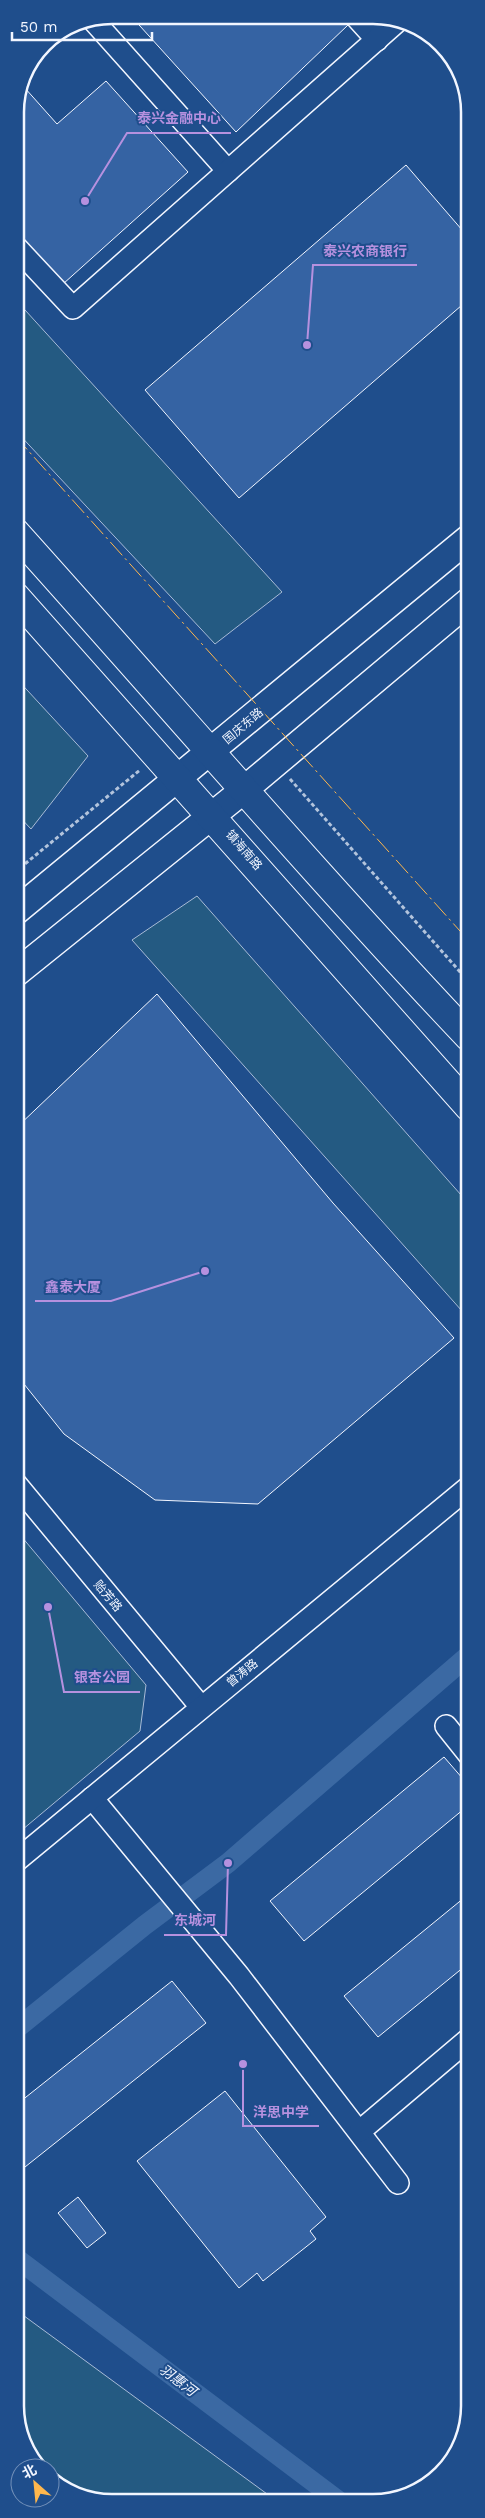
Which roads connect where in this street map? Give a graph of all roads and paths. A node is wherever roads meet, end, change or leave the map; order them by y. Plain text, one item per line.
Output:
1 (362, 24) edge
2 (97, 25) edge
3 (393, 26) edge
4 (377, 40) junction
5 (228, 171) junction
6 (24, 256) edge
7 (24, 542) edge
8 (461, 545) edge
9 (24, 606) edge
10 (461, 608) edge
11 (211, 753) junction
12 (158, 755) junction
13 (276, 763) junction
14 (180, 778) junction
15 (245, 789) junction
16 (212, 814) junction
17 (24, 865) edge
18 (24, 905) edge
19 (24, 967) edge
20 (461, 972) edge
21 (461, 1028) edge
22 (461, 1097) edge
23 (461, 1493) edge
24 (24, 1494) edge
25 (201, 1707) junction
26 (446, 1726) dead end
27 (461, 1745) edge
28 (92, 1798) junction
29 (24, 1853) edge
30 (461, 2046) edge
31 (360, 2131) junction
32 (398, 2183) dead end

1 - 4 street
2 - 5 street
3 - 4 street
4 - 5 street
5 - 6 street
7 - 11 highway
8 - 11 main road, 国庆东路
9 - 12 highway, 镇海南路
10 - 13 main road
11 - 14 main road, 国庆东路
11 - 15 highway
12 - 14 highway, 镇海南路
12 - 17 path
13 - 15 main road
13 - 20 path
14 - 16 highway, 镇海南路
14 - 18 main road, 国庆东路
15 - 16 main road
15 - 21 highway
16 - 19 main road
16 - 22 highway, 镇海南路
23 - 25 street, 曾涛路
24 - 25 street, 贻芳路
25 - 28 street, 曾涛路
26 - 27 street
28 - 29 street, 曾涛路
28 - 31 street
30 - 31 street
31 - 32 street

